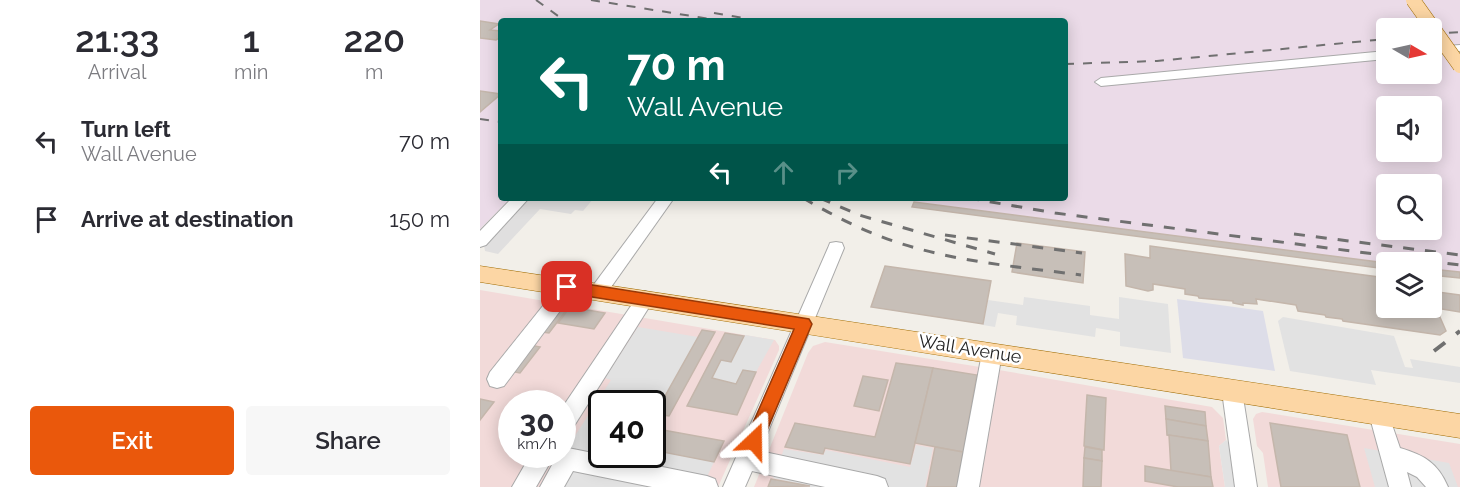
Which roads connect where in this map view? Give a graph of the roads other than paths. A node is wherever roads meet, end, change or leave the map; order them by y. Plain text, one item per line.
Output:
1 (1413, 0) edge
2 (1460, 48) edge
3 (1442, 50) edge
4 (1376, 56) edge
5 (1460, 66) edge
6 (1101, 82) dead end
7 (518, 201) edge
8 (664, 201) edge
9 (480, 241) edge
10 (836, 248) dead end
11 (480, 274) edge
12 (567, 287) junction
13 (598, 292) junction
14 (645, 299) junction
15 (804, 324) junction
16 (992, 352) junction
17 (497, 379) dead end
18 (1232, 391) junction
19 (576, 405) edge
20 (1379, 414) junction
21 (1460, 426) edge
22 (1392, 457) junction
23 (746, 459) junction
24 (535, 468) edge
25 (523, 487) edge
26 (551, 487) edge
27 (707, 487) edge
28 (734, 487) edge
29 (877, 487) edge
30 (968, 487) edge
31 (1246, 487) edge
32 (1400, 487) edge
33 (1437, 487) edge

1 - 5 main road, bridge
2 - 3 street
4 - 6 street
7 - 9 street
8 - 13 street
10 - 15 street
11 - 12 main road, Wall Avenue
12 - 13 main road, Wall Avenue
12 - 17 street
13 - 14 main road, Wall Avenue
14 - 15 main road, Wall Avenue
14 - 19 street
15 - 16 main road, Wall Avenue
15 - 23 street
16 - 18 main road, Wall Avenue
16 - 30 street
18 - 20 main road, Wall Avenue
18 - 31 street
20 - 21 main road, Wall Avenue
20 - 22 street
22 - 32 street
22 - 33 street
23 - 28 street
23 - 29 street
24 - 25 street
26 - 27 street

